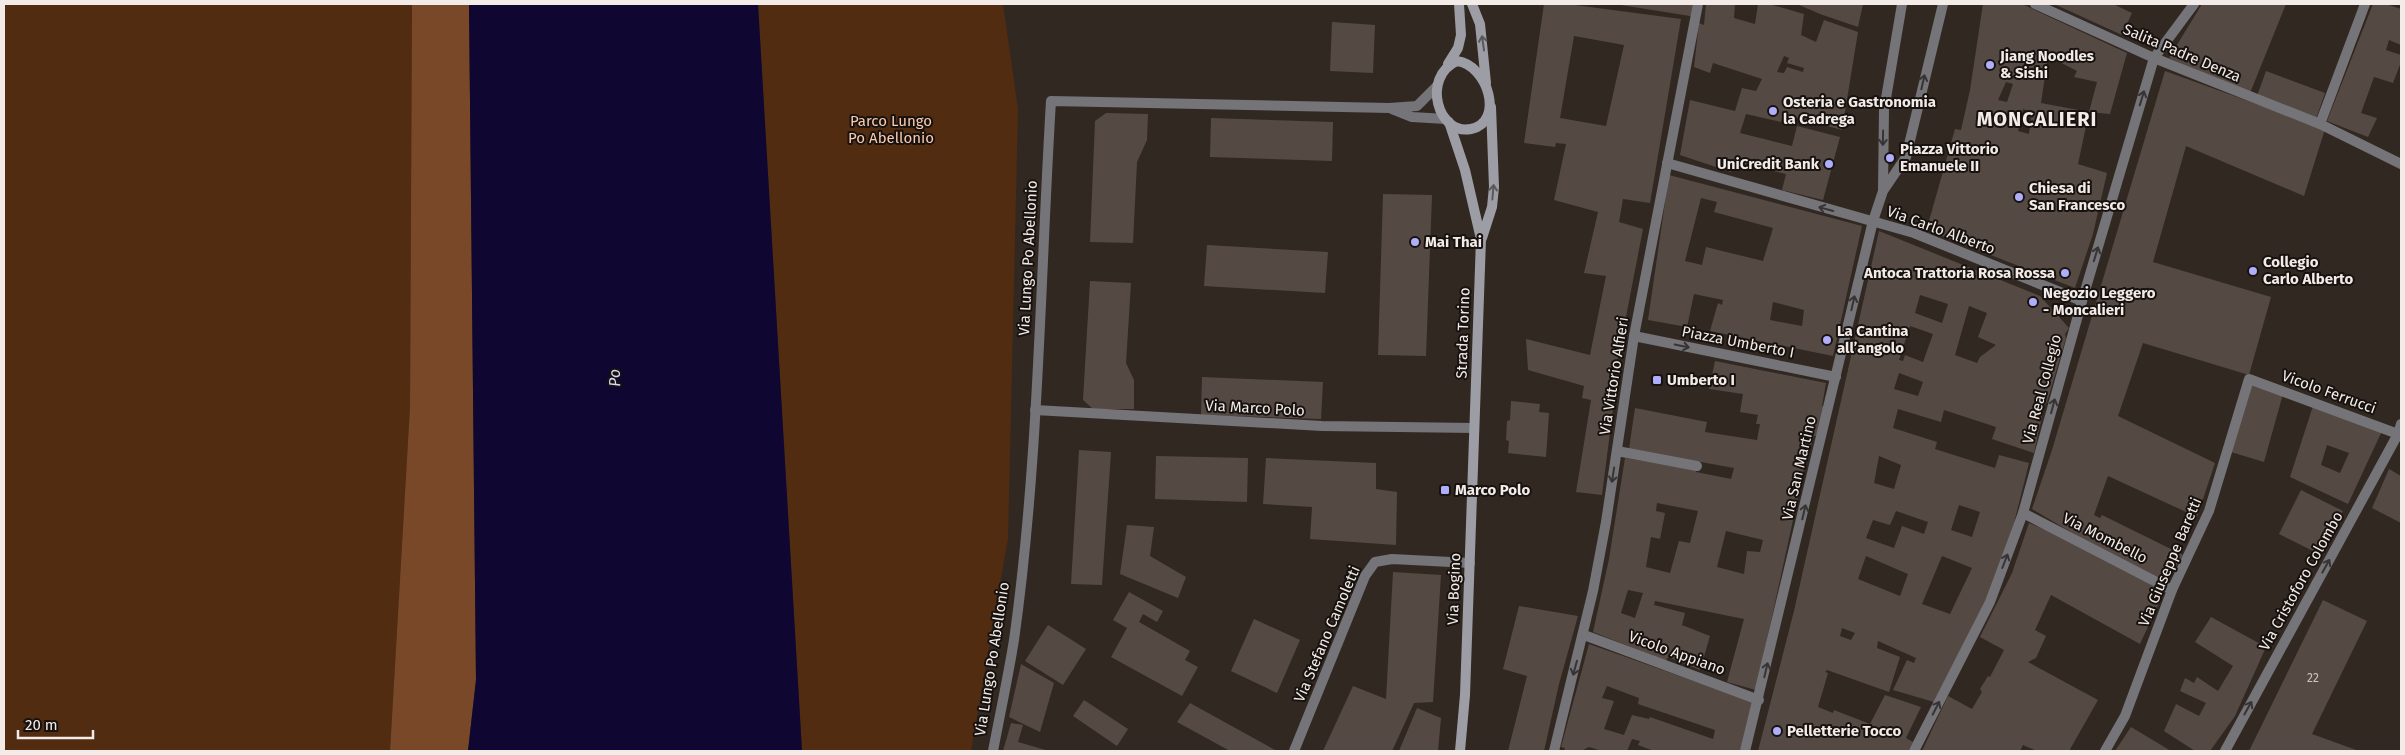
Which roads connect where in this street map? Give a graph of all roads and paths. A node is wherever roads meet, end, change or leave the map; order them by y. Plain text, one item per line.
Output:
1 (1459, 4) edge
2 (1472, 4) edge
3 (1698, 4) edge
4 (1902, 4) edge
5 (1943, 4) edge
6 (2035, 4) edge
7 (2194, 4) edge
8 (2365, 4) edge
9 (2154, 58) junction
10 (1448, 65) junction
11 (1486, 84) junction
12 (1437, 86) junction
13 (1490, 98) junction
14 (1389, 108) junction
15 (1448, 120) junction
16 (2320, 124) junction
17 (1666, 164) junction
18 (2401, 164) edge
19 (1883, 191) junction
20 (1873, 221) junction
21 (1481, 239) junction
22 (2082, 300) junction
23 (1634, 336) junction
24 (1836, 377) junction
25 (2249, 379) joint
26 (1035, 410) junction
27 (2401, 424) edge
28 (1474, 428) junction
29 (2398, 434) junction
30 (1617, 451) junction
31 (1697, 466) dead end
32 (2023, 513) junction
33 (1470, 563) junction
34 (2172, 590) junction
35 (1584, 635) junction
36 (1759, 700) junction
37 (992, 751) edge
38 (1294, 751) edge
39 (1460, 751) edge
40 (1554, 751) edge
41 (1745, 751) edge
42 (1914, 751) edge
43 (2105, 751) edge
44 (2225, 751) edge

1 - 10 main road
11 -> 2 main road, Strada Torino
3 - 17 street, Via Vittorio Alfieri
4 -> 19 street
19 -> 5 street
6 - 9 street, Salita Padre Denza
7 - 9 street, Via Real Collegio
8 - 16 street
9 - 16 street, Salita Padre Denza
22 -> 9 street, Via Real Collegio
10 - 11 main road, Strada Torino
10 - 12 main road
11 - 13 main road, Strada Torino
12 - 14 street, Via Lungo Po Abellonio
12 - 15 main road, Strada Torino
13 - 15 main road
21 -> 13 main road, Strada Torino
14 - 15 street, Via Lungo Po Abellonio
14 - 26 street, Via Lungo Po Abellonio
15 - 21 main road, Strada Torino
16 - 18 street, Salita Padre Denza
20 -> 17 street, Via Carlo Alberto
17 - 23 street, Via Vittorio Alfieri
19 - 20 street, Via San Martino
20 - 22 street, Via Carlo Alberto
24 -> 20 street, Via San Martino
21 - 28 main road, Strada Torino
32 -> 22 street, Via Real Collegio
23 -> 24 street, Piazza Umberto I
23 - 30 street, Via Vittorio Alfieri
36 -> 24 street, Via San Martino
25 - 29 street, Vicolo Ferrucci
25 - 34 street, Via Giuseppe Baretti
26 - 28 street, Via Marco Polo
26 - 37 street, Via Lungo Po Abellonio
27 - 29 street, Via Cristoforo Colombo
28 - 33 main road, Via Bogino
44 -> 29 street, Via Cristoforo Colombo
30 - 31 street
30 -> 35 street, Via Vittorio Alfieri
32 - 34 street, Via Mombello
42 -> 32 street, Via Real Collegio
33 - 38 street, Via Stefano Camoletti
33 - 39 main road, Via Bogino
34 - 43 street, Via Giuseppe Baretti
35 - 36 street, Vicolo Appiano
35 -> 40 street, Via Vittorio Alfieri
36 - 41 street, Via San Martino

